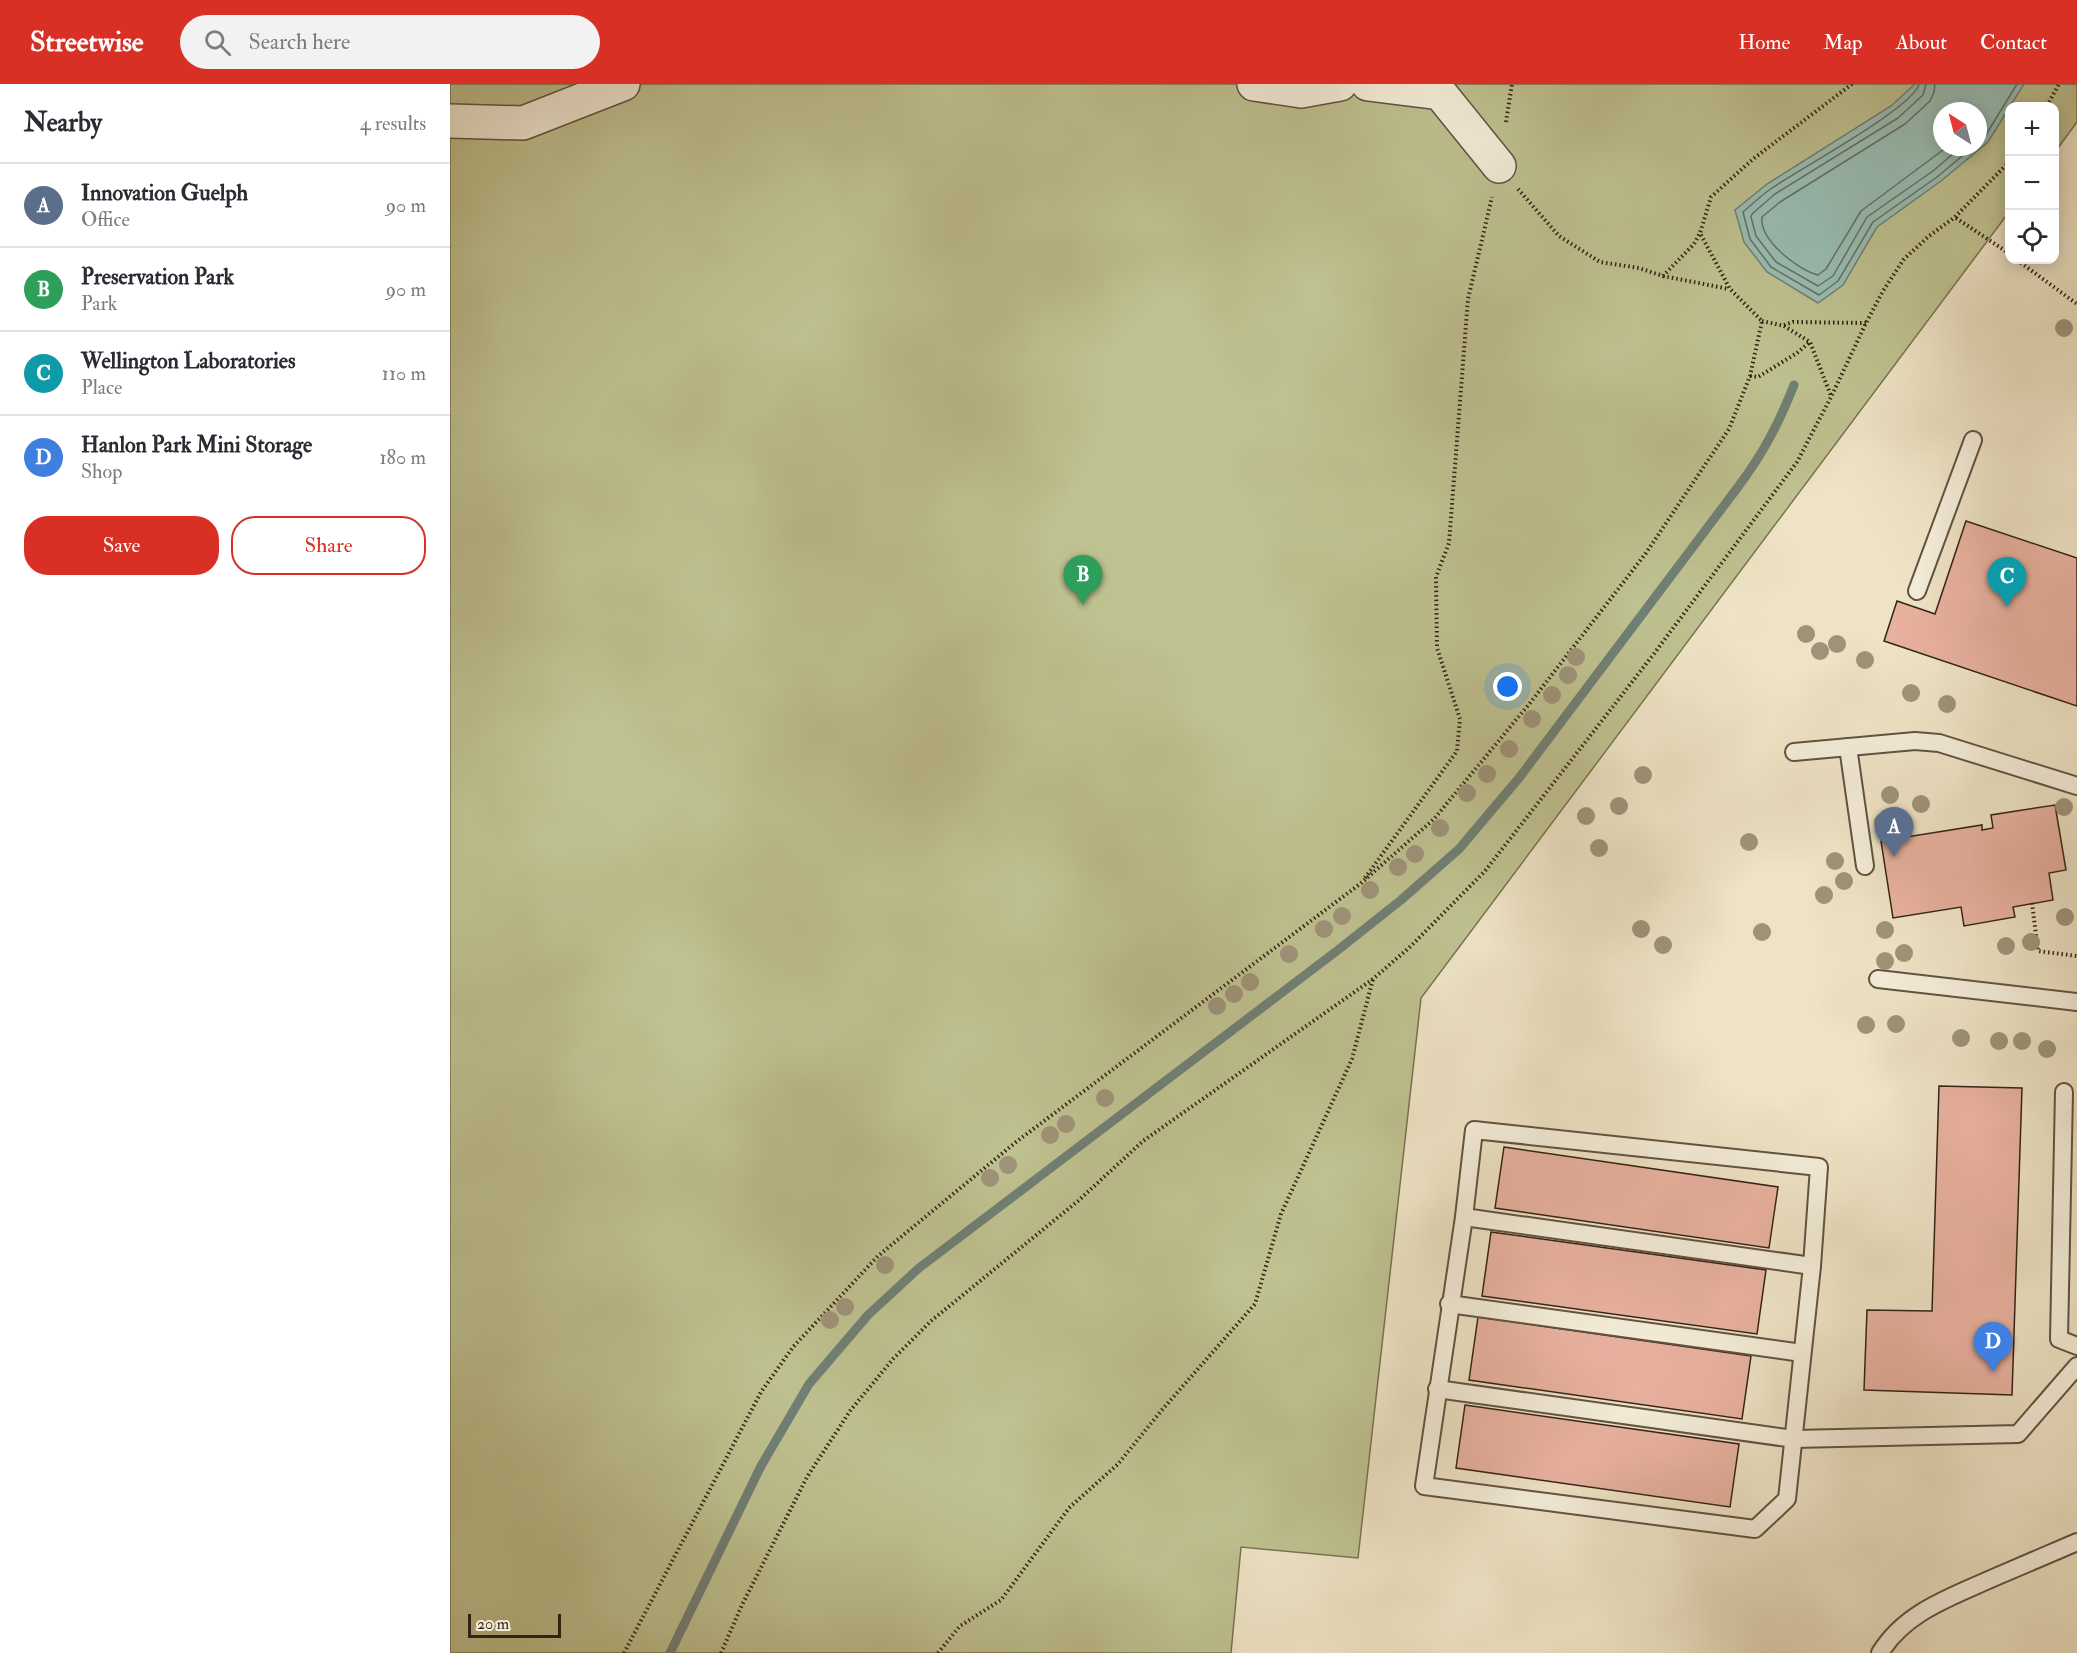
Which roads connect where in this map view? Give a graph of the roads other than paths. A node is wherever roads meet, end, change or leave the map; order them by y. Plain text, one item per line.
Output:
1 (623, 84) edge
2 (1254, 84) edge
3 (1340, 84) edge
4 (1368, 84) edge
5 (450, 121) edge
6 (1499, 166) road end
7 (1972, 440) dead end
8 (1917, 591) dead end
9 (1848, 747) junction
10 (1794, 752) dead end
11 (2077, 786) edge
12 (1865, 866) dead end
13 (1878, 979) dead end
14 (2077, 1002) edge
15 (2064, 1092) dead end
16 (1464, 1218) junction
17 (1812, 1266) junction
18 (1449, 1304) junction
19 (2077, 1346) edge
20 (1802, 1353) junction
21 (2077, 1366) edge
22 (1437, 1389) junction
23 (1794, 1439) junction
24 (2077, 1542) edge
25 (1880, 1653) edge

1 - 5 street
2 - 3 street
4 - 6 street
7 - 8 lane
9 - 10 lane
9 - 11 lane
9 - 12 lane
13 - 14 lane
15 - 19 lane
16 - 17 lane
16 - 17 lane
16 - 18 lane
17 - 20 lane
18 - 20 lane
18 - 22 lane
20 - 23 lane
21 - 23 lane
22 - 23 lane
22 - 23 lane
24 - 25 lane

